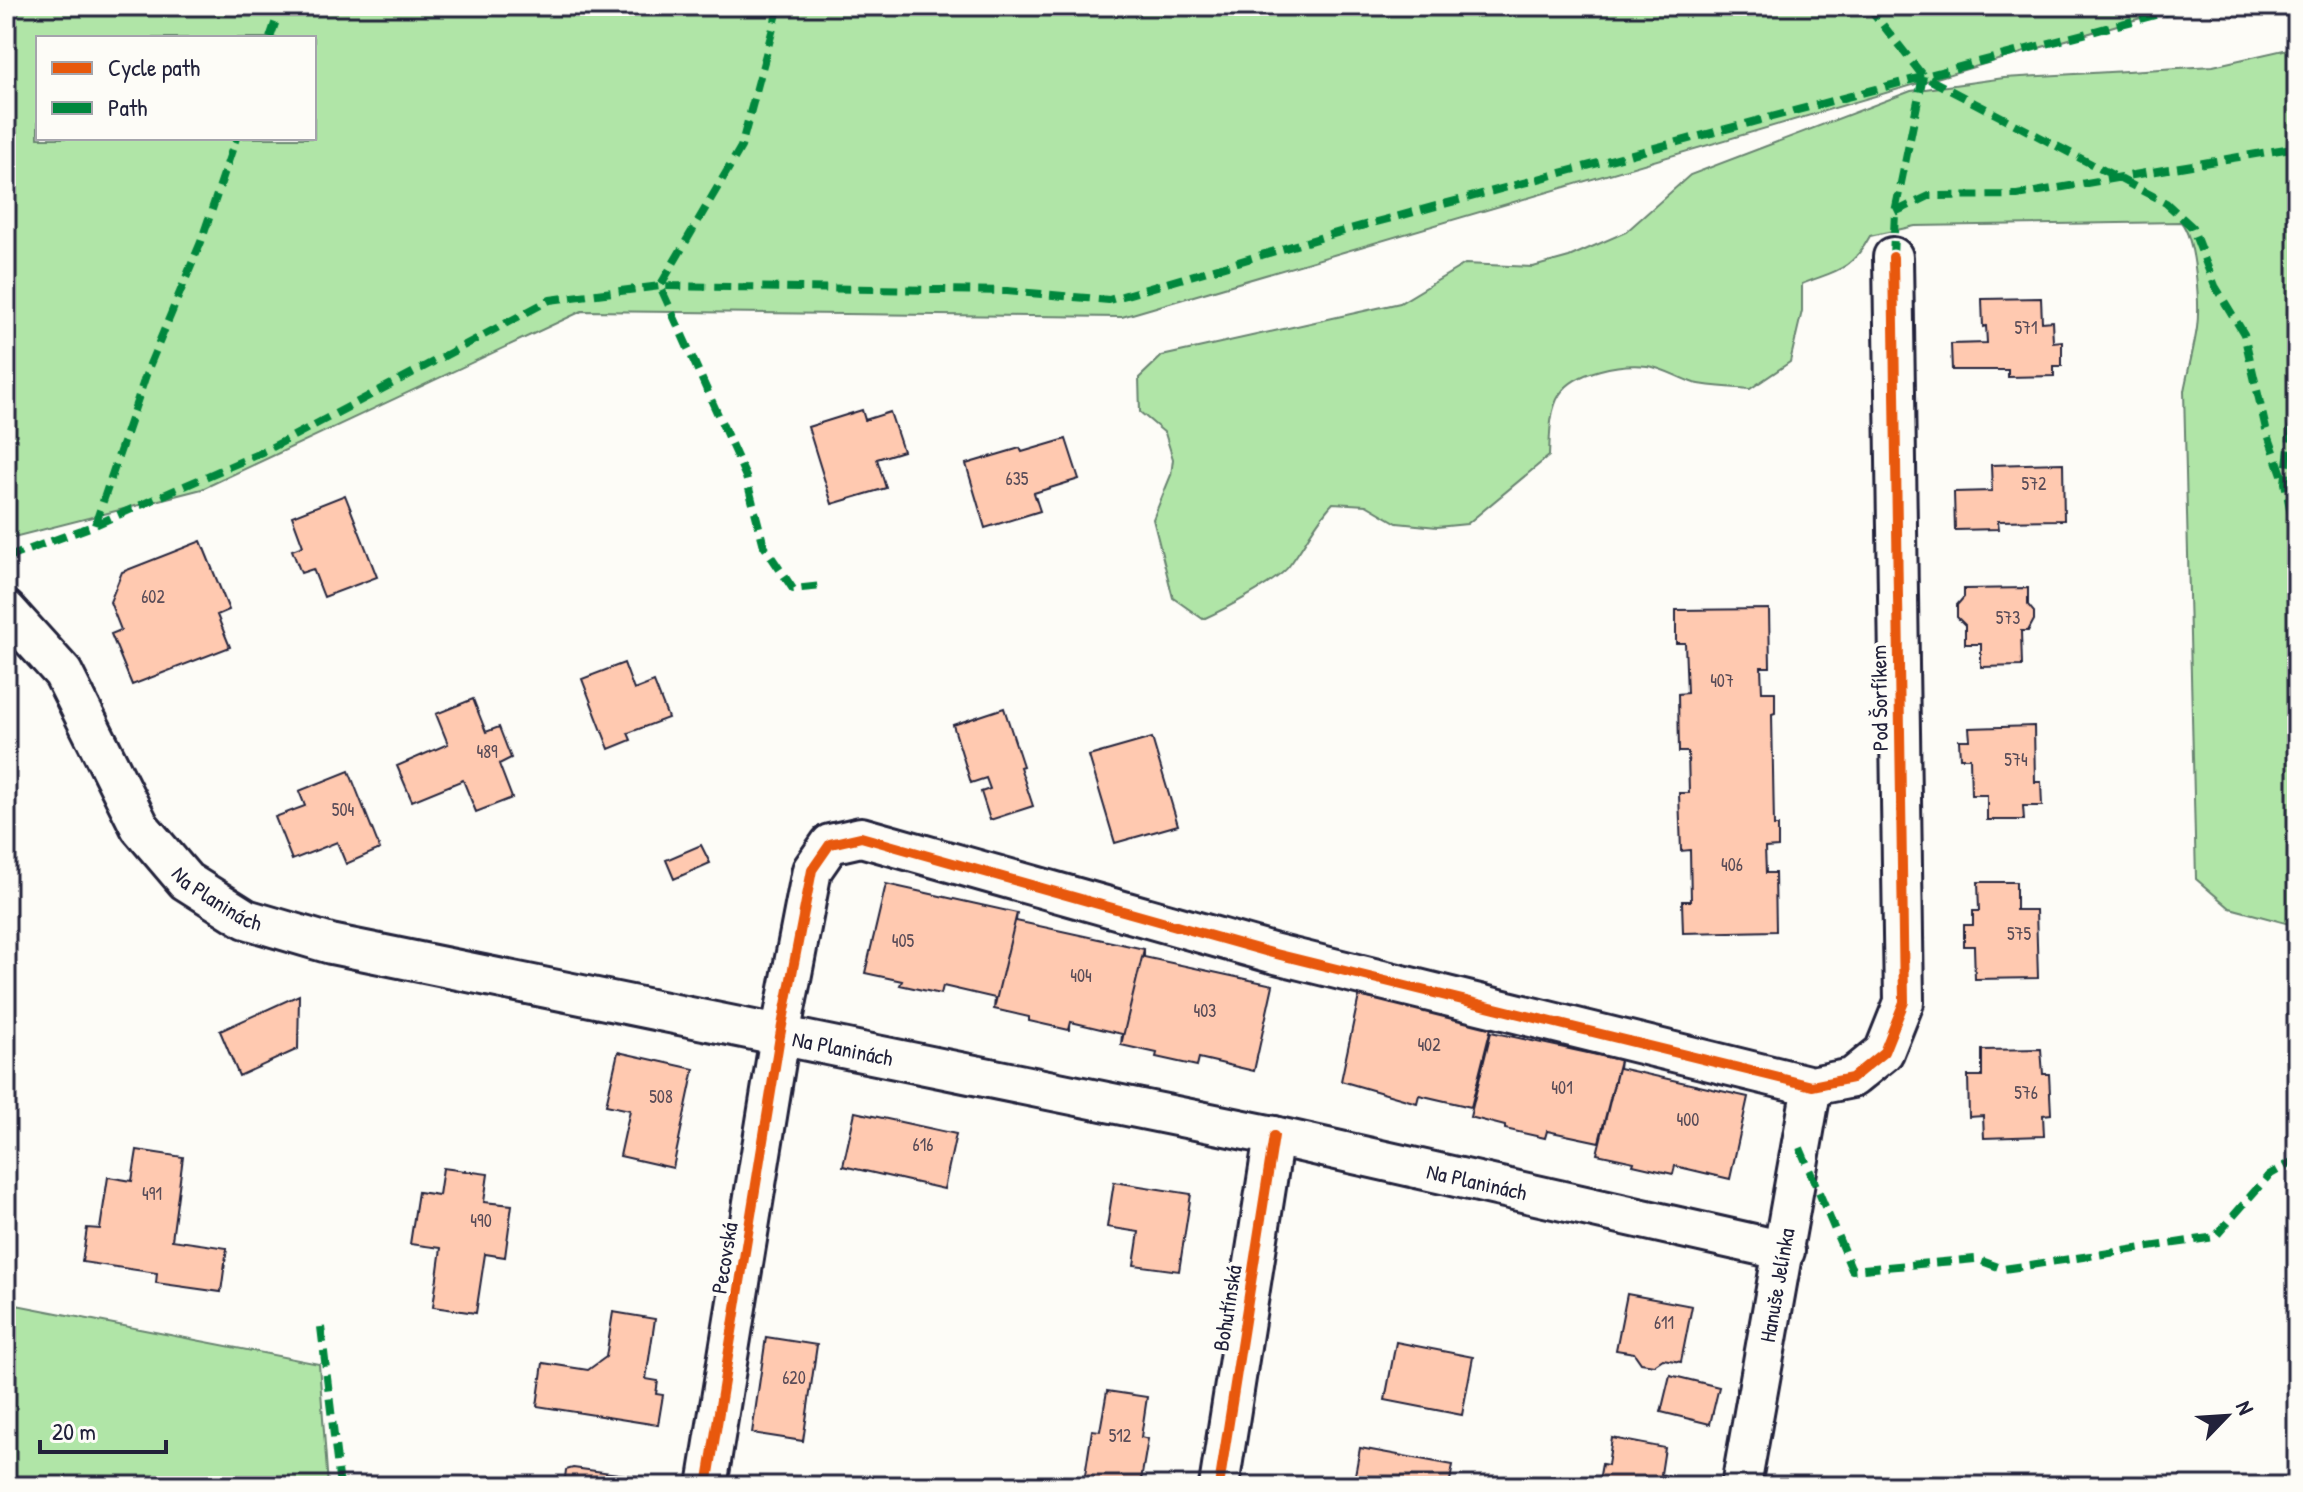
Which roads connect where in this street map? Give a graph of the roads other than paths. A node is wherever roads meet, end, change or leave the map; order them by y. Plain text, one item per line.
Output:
1 (1893, 257) dead end
2 (6, 610) edge
3 (780, 1036) junction
4 (1812, 1086) junction
5 (1274, 1136) junction
6 (1785, 1251) junction
7 (707, 1486) edge
8 (1219, 1486) edge
9 (1741, 1486) edge

1 - 4 street, Pod Šorfíkem
2 - 3 street, Na Planinách
3 - 4 street, Pecovská
3 - 5 street, Na Planinách
3 - 7 street, Pecovská
4 - 6 street, Hanuše Jelínka
5 - 6 street, Na Planinách
5 - 8 street, Bohutínská
6 - 9 street, Hanuše Jelínka

